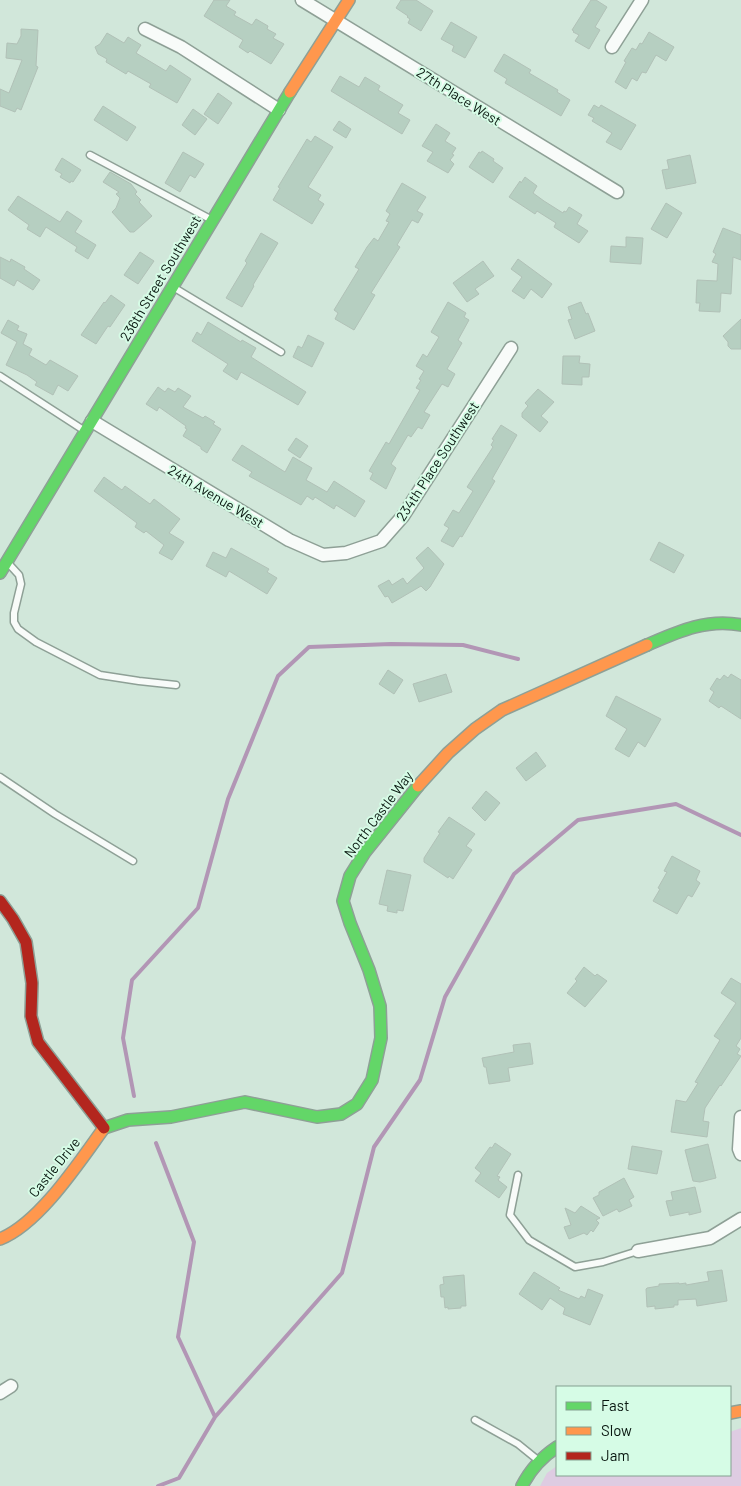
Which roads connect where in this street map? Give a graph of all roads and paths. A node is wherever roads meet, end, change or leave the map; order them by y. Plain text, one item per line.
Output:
1 (302, 0) edge
2 (349, 0) edge
3 (642, 0) edge
4 (335, 20) junction
5 (145, 29) dead end
6 (612, 47) dead end
7 (279, 110) junction
8 (90, 155) dead end
9 (617, 192) dead end
10 (213, 220) junction
11 (173, 287) junction
12 (511, 348) dead end
13 (281, 352) dead end
14 (0, 376) edge
15 (89, 426) junction
16 (346, 553) joint
17 (7, 562) junction
18 (0, 574) edge
19 (741, 625) edge
20 (176, 685) dead end
21 (0, 777) edge
22 (133, 861) dead end
23 (0, 901) edge
24 (741, 1117) edge
25 (104, 1128) junction
26 (741, 1154) edge
27 (518, 1175) dead end
28 (741, 1219) edge
29 (0, 1239) edge
30 (638, 1252) joint
31 (475, 1420) dead end
32 (556, 1449) edge
33 (539, 1461) junction
34 (522, 1486) edge

1 - 4 street, 27th Place West
2 - 4 street, 236th Street Southwest
3 - 6 street
4 - 7 street, 236th Street Southwest
4 - 9 street, 27th Place West
5 - 7 street
7 - 10 street, 236th Street Southwest
8 - 10 lane
10 - 11 street, 236th Street Southwest
11 - 13 lane
11 - 15 street, 236th Street Southwest
12 - 16 street, 234th Place Southwest
14 - 15 lane
15 - 16 street, 24th Avenue West
15 - 17 street, 236th Street Southwest
17 - 18 street, 236th Street Southwest
17 - 20 lane
19 - 25 street, North Castle Way
21 - 22 lane
23 - 25 street
24 - 26 street
25 - 29 street, Castle Drive
27 - 30 lane
28 - 30 street
31 - 33 lane
32 - 33 street
33 - 34 street

